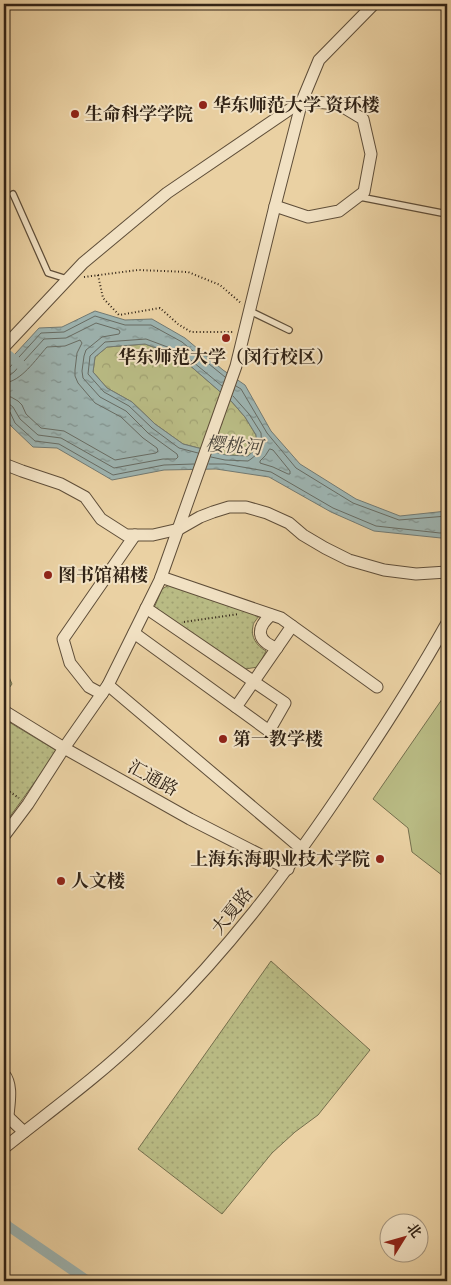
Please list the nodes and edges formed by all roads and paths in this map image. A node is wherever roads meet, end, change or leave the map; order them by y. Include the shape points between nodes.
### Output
1 (374, 4) edge
2 (302, 100) junction
3 (14, 194) dead end
4 (358, 196) junction
5 (275, 206) junction
6 (447, 214) edge
7 (98, 275) junction
8 (67, 279) junction
9 (250, 311) junction
10 (289, 330) dead end
11 (245, 332) junction
12 (4, 347) edge
13 (4, 464) edge
14 (179, 529) junction
15 (135, 535) junction
16 (447, 572) edge
17 (161, 577) junction
18 (146, 608) junction
19 (243, 614) dead end
20 (271, 615) junction
21 (447, 623) edge
22 (169, 624) junction
23 (292, 626) junction
24 (134, 633) junction
25 (277, 648) junction
26 (253, 682) junction
27 (376, 687) dead end
28 (105, 689) junction
29 (236, 707) junction
30 (4, 711) edge
31 (64, 748) junction
32 (4, 788) edge
33 (28, 804) junction
34 (4, 836) edge
35 (302, 849) junction
36 (288, 869) junction
37 (4, 1074) edge
38 (6, 1115) edge
39 (24, 1132) junction
40 (4, 1148) edge

1 - 2 street via 319,60
2 - 4 street via 338,104 363,119 371,154 364,192
2 - 5 street
2 - 8 street via 166,193
3 - 8 lane via 48,273
4 - 5 street via 339,210 308,217
4 - 6 lane
5 - 9 street
7 - 8 path
7 - 9 path via 138,270 188,272 220,285
7 - 11 path via 104,298 119,315 160,308 191,332
8 - 12 street
9 - 10 lane
9 - 11 street
11 - 14 street via 225,400
13 - 15 street via 61,484 85,498 101,519 126,534
14 - 15 street
14 - 16 street via 213,512 229,507 246,507 289,523 303,535 348,560 384,570 416,574
14 - 17 street
15 - 28 street via 63,639 70,663 89,687
17 - 18 street
17 - 20 street
18 - 22 street
18 - 24 street
19 - 22 path
20 - 23 street
20 - 25 street via 260,629 262,638
21 - 35 street, 大夏路 via 382,732
22 - 26 street
23 - 25 street
23 - 27 street
24 - 28 street
24 - 29 street
25 - 26 street
26 - 29 street
26 - 29 street via 285,703 269,731
28 - 31 street
28 - 35 street
30 - 31 street, 汇通路
31 - 33 street
31 - 36 street, 汇通路 via 190,819
32 - 33 path
33 - 34 street
35 - 36 street, 大夏路
36 - 39 street, 大夏路 via 247,922 183,994 126,1049
37 - 38 street via 10,1092
38 - 39 street
39 - 40 street, 大夏路

